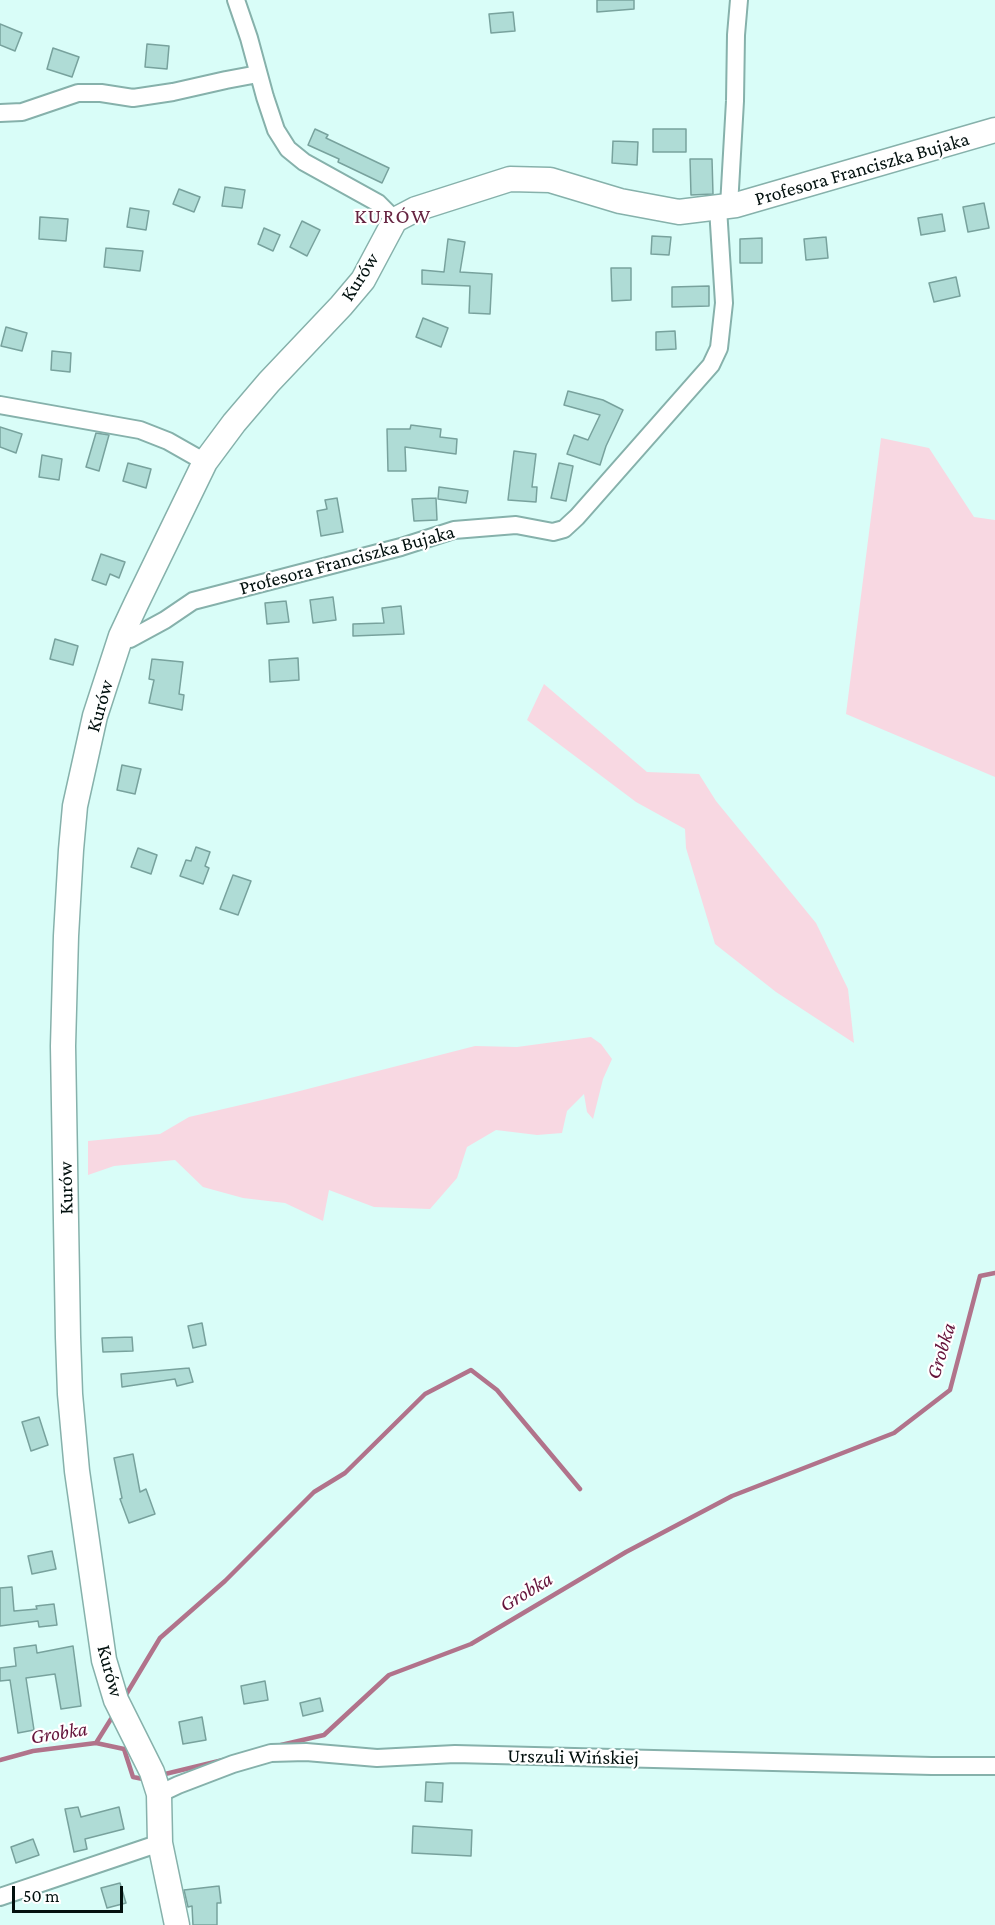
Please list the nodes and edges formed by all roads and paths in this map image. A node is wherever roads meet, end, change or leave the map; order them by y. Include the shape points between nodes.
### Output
1 (237, 0) edge
2 (739, 0) edge
3 (258, 74) junction
4 (0, 113) edge
5 (995, 130) edge
6 (724, 207) junction
7 (395, 220) junction
8 (0, 405) edge
9 (206, 462) junction
10 (121, 636) junction
11 (995, 1766) edge
12 (156, 1784) junction
13 (160, 1843) junction
14 (0, 1897) edge
15 (177, 1925) edge

1 - 3 street
2 - 6 street, Profesora Franciszka Bujaka via 729,184
3 - 4 street via 133,98 78,93 22,112
3 - 7 street via 276,130 288,149 378,203
5 - 6 street, Profesora Franciszka Bujaka
6 - 7 street, Profesora Franciszka Bujaka via 679,212 620,201 550,180 510,179 416,209
6 - 10 street, Profesora Franciszka Bujaka via 724,303 719,348 711,365 564,529 553,532 516,525 454,530 193,601 130,639
7 - 9 street, Kurów via 363,280 241,414
8 - 9 street via 140,430
9 - 10 street, Kurów
10 - 12 street, Kurów via 87,749 71,849 63,1046 68,1349 77,1471 104,1660 116,1700
11 - 12 street, Urszuli Wińskiej via 455,1754 377,1758 294,1752 271,1753 177,1785
12 - 13 street, Kurów
13 - 14 street
13 - 15 street, Kurów

